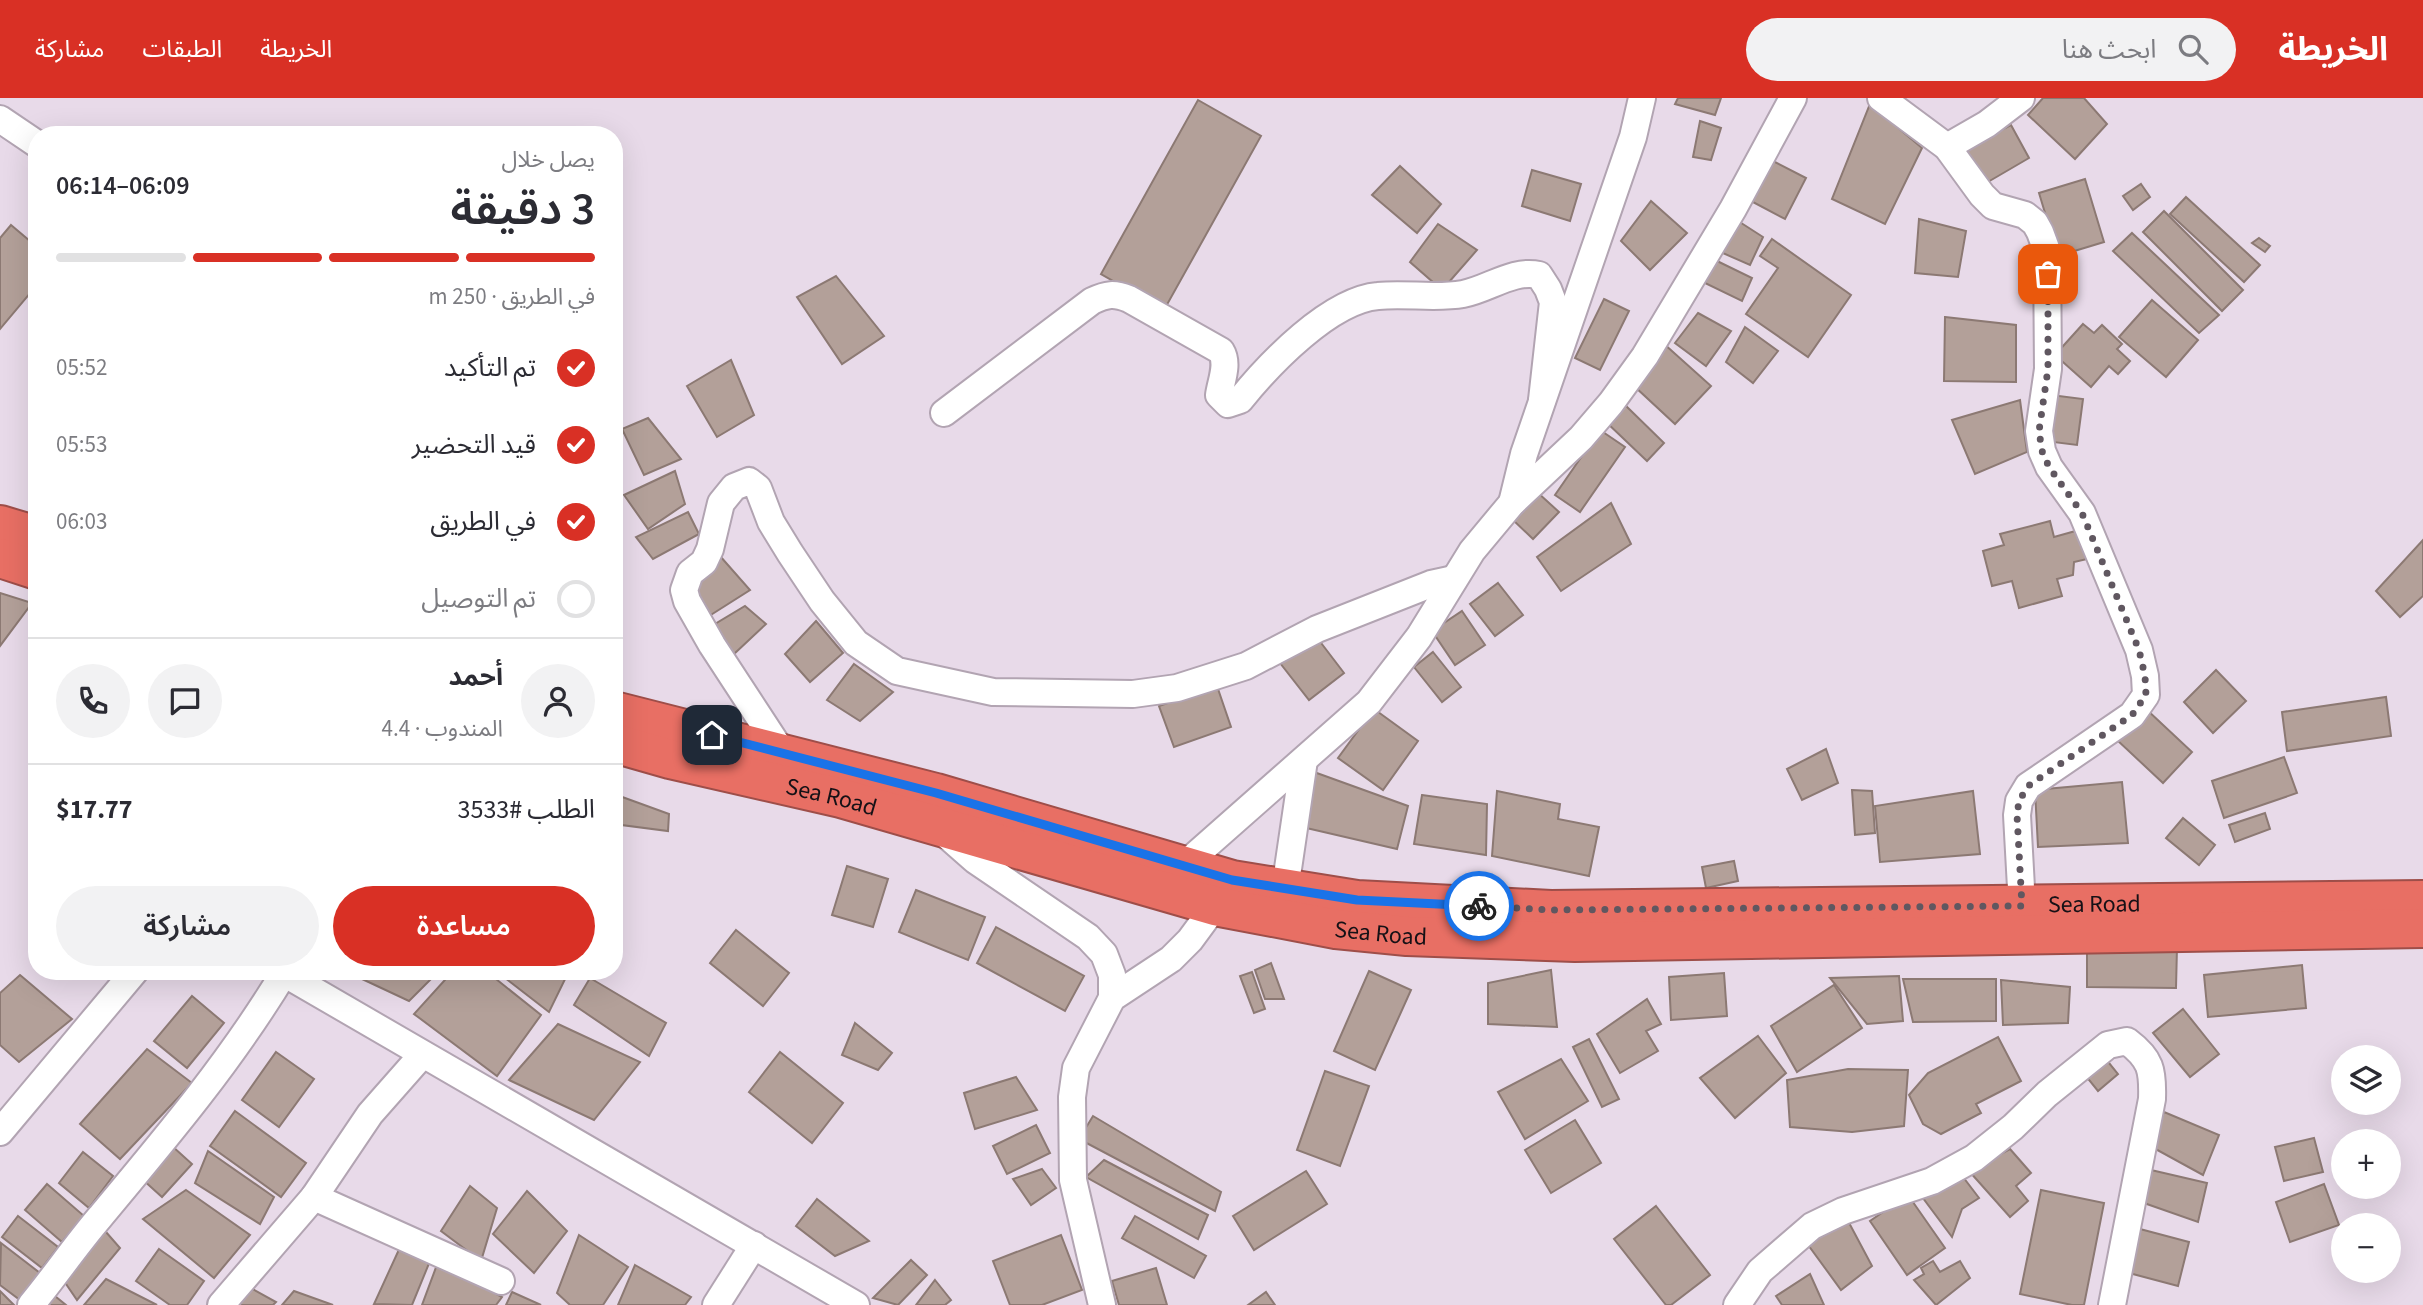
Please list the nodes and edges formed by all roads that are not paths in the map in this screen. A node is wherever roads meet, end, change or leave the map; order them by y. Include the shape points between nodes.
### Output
1 (1642, 98) edge
2 (1793, 98) edge
3 (1881, 98) edge
4 (2021, 98) edge
5 (0, 119) edge
6 (28, 138) edge
7 (1947, 147) junction
8 (1542, 400) junction
9 (944, 413) dead end
10 (1512, 503) junction
11 (0, 525) edge
12 (28, 533) edge
13 (0, 558) edge
14 (28, 567) edge
15 (1454, 579) junction
16 (623, 713) edge
17 (623, 746) edge
18 (782, 752) junction
19 (1304, 760) junction
20 (937, 826) junction
21 (1182, 867) junction
22 (1285, 889) junction
23 (2423, 900) edge
24 (1215, 906) junction
25 (2022, 906) junction
26 (2423, 928) edge
27 (127, 980) edge
28 (277, 980) edge
29 (295, 980) edge
30 (1112, 998) junction
31 (422, 1055) junction
32 (0, 1132) edge
33 (314, 1197) junction
34 (754, 1245) junction
35 (501, 1281) dead end
36 (31, 1305) edge
37 (221, 1305) edge
38 (716, 1305) edge
39 (856, 1305) edge
40 (1102, 1305) edge
41 (1738, 1305) edge
42 (2112, 1305) edge

1 - 8 street via 1633,137
2 - 10 street via 1645,356 1581,438
3 - 7 street
4 - 7 street
5 - 6 street
7 - 25 street via 1993,206 2025,215 2035,223 2048,251 2048,369 2039,431 2042,451 2082,513 2139,650 2145,676 2146,695 2132,715 2028,786 2019,801
8 - 9 street via 1553,302 1539,275 1531,273 1452,296 1375,296 1351,302 1298,337 1240,400 1228,404 1219,395 1225,365 1221,351 1129,299 1106,294
8 - 10 street
10 - 15 street
11 - 12 highway
13 - 14 highway
15 - 18 street via 1317,629 1246,666 1177,688 1133,694 993,692 897,671 856,643 796,563 771,522 758,488 749,481 734,486 721,503 710,549 704,562 690,573 684,590 712,645
15 - 19 street via 1419,637 1369,702
16 - 18 highway, Sea Road
17 - 20 highway, Sea Road
18 - 21 highway, Sea Road
19 - 21 street
19 - 22 street
20 - 24 highway, Sea Road
20 - 30 street via 959,849 1088,936 1104,954 1112,975
21 - 22 highway, Sea Road
22 - 25 highway, Sea Road via 1357,900 1551,910
23 - 25 highway, Sea Road
24 - 26 highway, Sea Road via 1336,929 1550,942
24 - 30 street via 1171,959
27 - 32 street
28 - 36 street via 250,1028 167,1139
29 - 31 street
30 - 40 street via 1076,1068 1072,1097 1073,1180
31 - 33 street via 370,1114
31 - 34 street
33 - 35 street
33 - 37 street
34 - 38 street
34 - 39 street
41 - 42 street via 1760,1272 1812,1226 1932,1181 1974,1158 2108,1045 2127,1041 2139,1050 2153,1073 2152,1099

